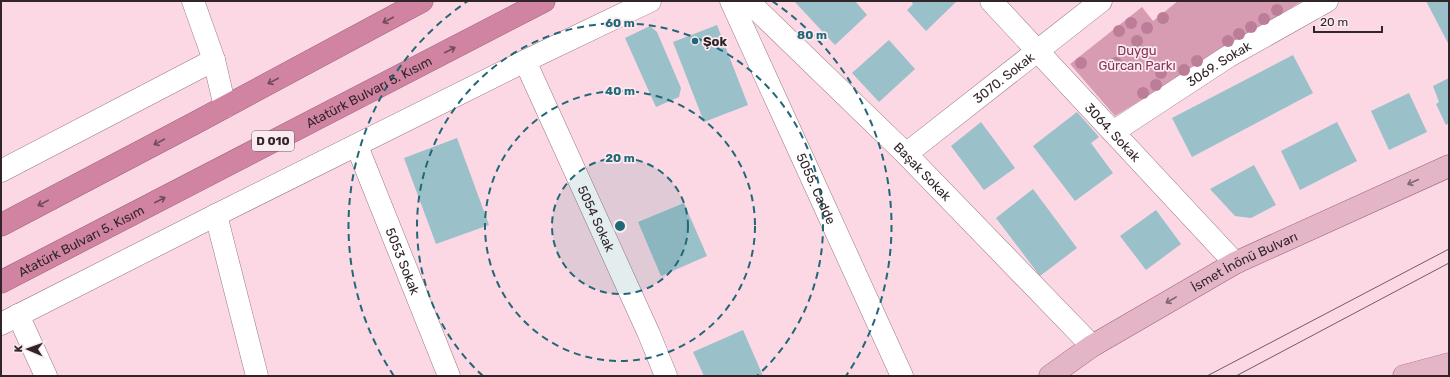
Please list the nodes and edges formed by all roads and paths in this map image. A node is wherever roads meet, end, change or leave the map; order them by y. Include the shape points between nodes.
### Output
1 (193, 1) edge
2 (422, 1) edge
3 (544, 1) edge
4 (650, 1) edge
5 (731, 1) edge
6 (748, 1) edge
7 (992, 1) edge
8 (1101, 1) edge
9 (1327, 1) edge
10 (1037, 50) junction
11 (214, 60) junction
12 (525, 61) junction
13 (225, 107) junction
14 (1114, 132) junction
15 (357, 146) junction
16 (906, 154) junction
17 (1449, 166) edge
18 (1, 171) edge
19 (216, 215) junction
20 (1, 225) edge
21 (1235, 263) junction
22 (1, 282) edge
23 (10, 319) edge
24 (1092, 346) junction
25 (1449, 364) edge
26 (46, 376) edge
27 (257, 376) edge
28 (449, 376) edge
29 (666, 376) edge
30 (902, 376) edge
31 (1050, 376) edge
32 (1404, 376) edge

1 - 11 street
2 -> 13 highway
22 -> 3 highway, Atatürk Bulvarı 5. Kısım / D 010
4 - 12 street
5 - 30 street, 5055. Cadde
6 - 16 street, Başak Sokak
7 - 10 street, 3064. Sokak
8 - 10 street, 3070. Sokak
9 - 14 street, 3069. Sokak via 1229,56
10 - 14 street, 3064. Sokak
10 - 16 street, 3070. Sokak
11 - 13 street
11 - 18 street
12 - 15 street
12 - 29 street, 5054 Sokak via 646,326
13 -> 20 highway
14 - 21 street, 3064. Sokak
15 - 19 street
15 - 28 street, 5053 Sokak
16 - 24 street, Başak Sokak
17 -> 21 main road, İsmet İnönü Bulvarı
19 - 23 street
19 - 27 street
21 -> 24 main road, İsmet İnönü Bulvarı
23 - 26 street
24 - 31 main road, İsmet İnönü Bulvarı
25 - 32 main road

